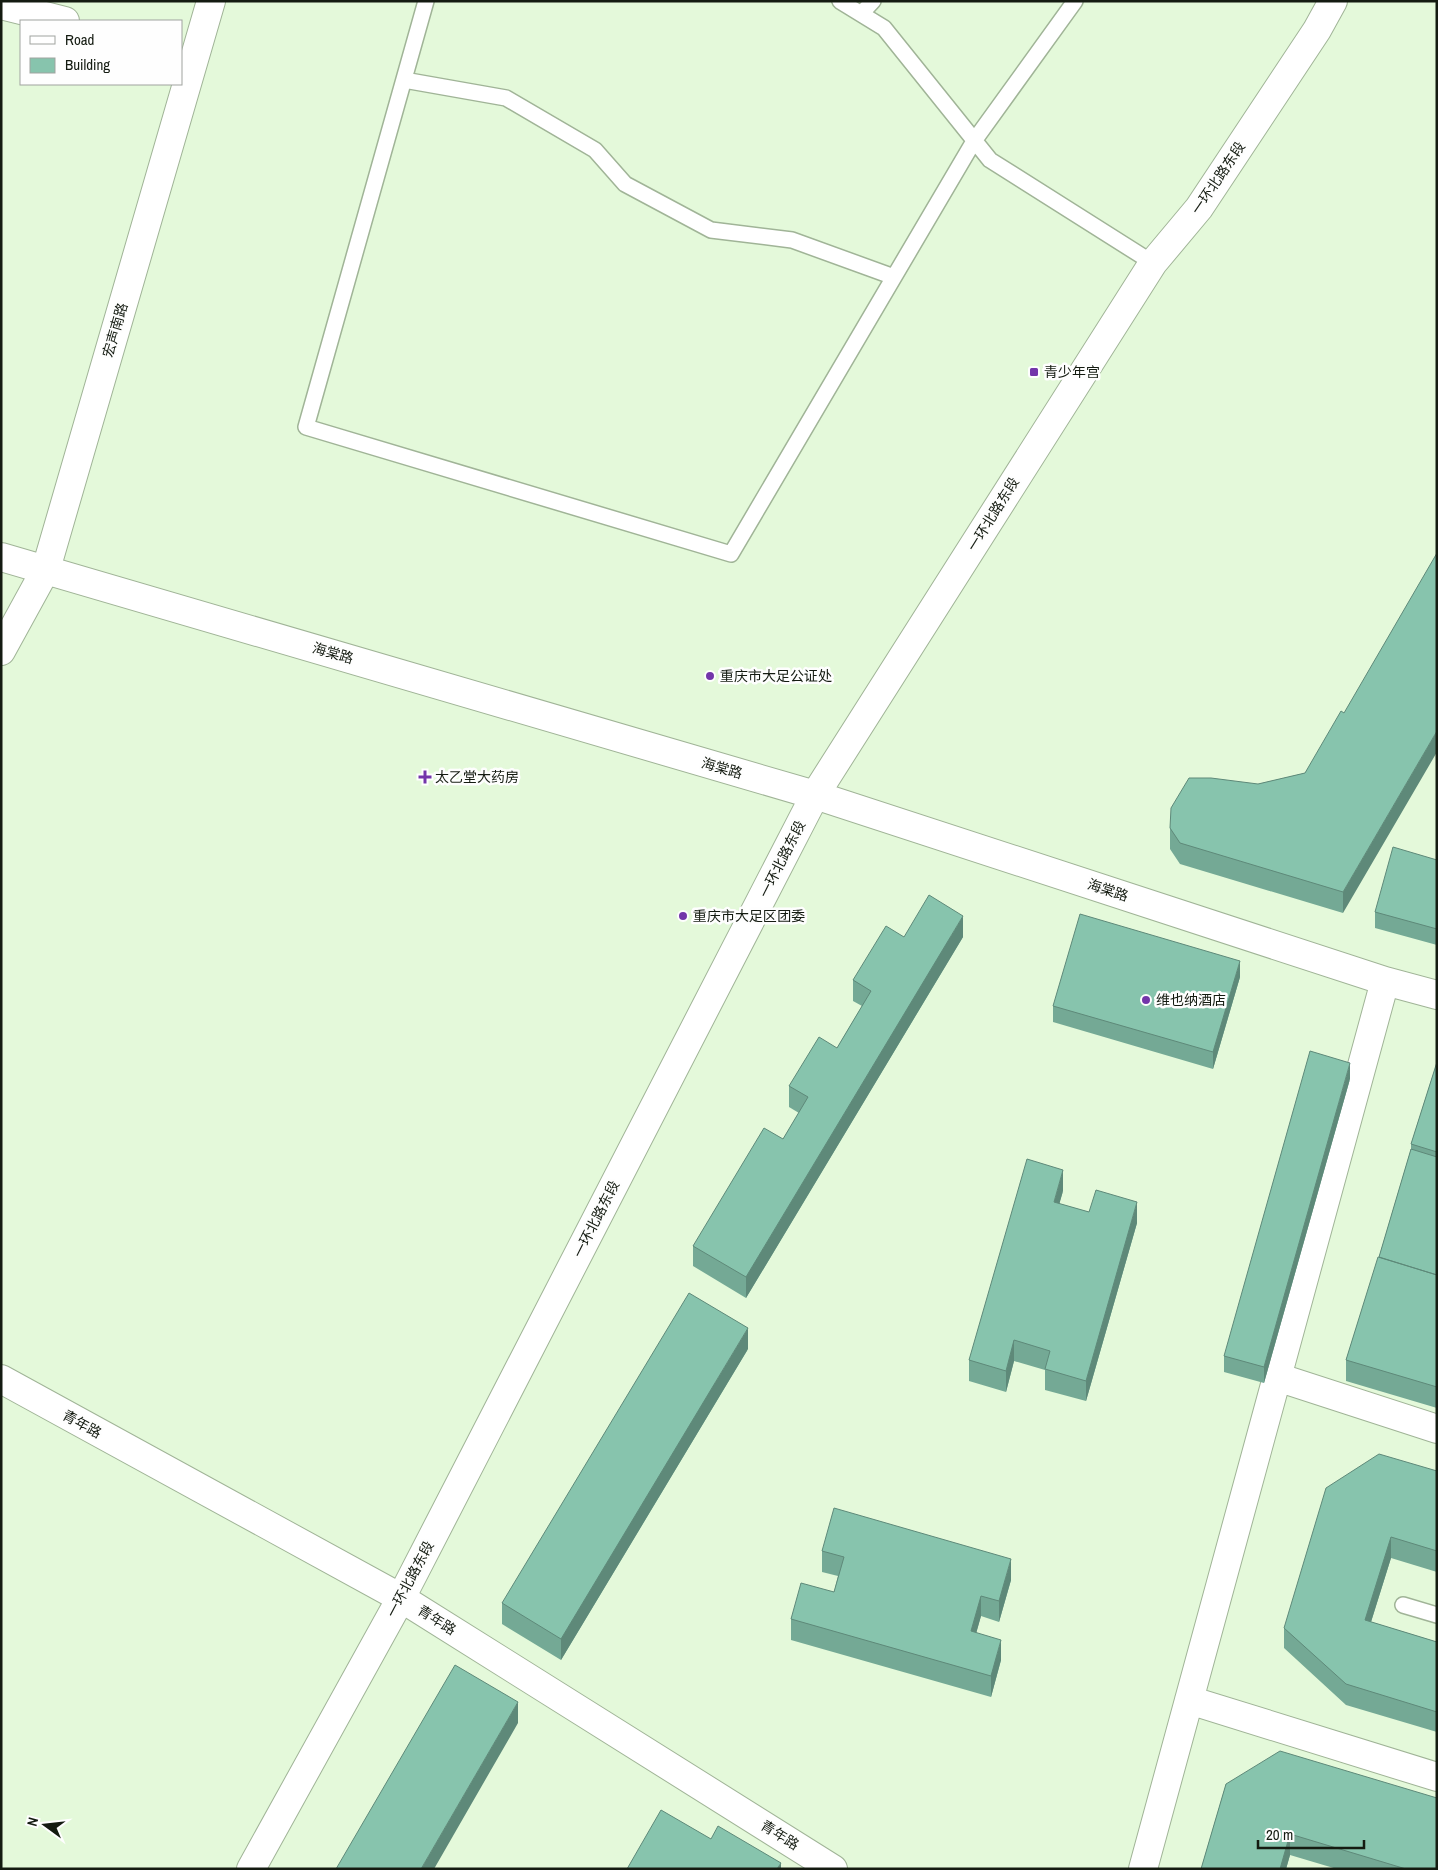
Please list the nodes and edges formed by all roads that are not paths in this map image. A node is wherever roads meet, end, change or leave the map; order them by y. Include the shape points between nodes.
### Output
1 (211, 1) edge
2 (426, 1) edge
3 (840, 1) edge
4 (872, 1) edge
5 (1075, 1) edge
6 (1333, 1) edge
7 (1, 5) edge
8 (861, 14) junction
9 (61, 20) edge
10 (188, 53) edge
11 (182, 75) edge
12 (404, 80) junction
13 (179, 85) edge
14 (974, 141) junction
15 (1153, 263) junction
16 (894, 277) junction
17 (1, 557) edge
18 (46, 569) junction
19 (1, 651) edge
20 (815, 795) junction
21 (1385, 981) junction
22 (1437, 995) edge
23 (1277, 1377) junction
24 (1, 1379) edge
25 (1437, 1429) edge
26 (401, 1598) junction
27 (1403, 1605) dead end
28 (1437, 1615) edge
29 (1189, 1700) junction
30 (1437, 1777) edge
31 (251, 1869) edge
32 (832, 1869) edge
33 (1143, 1869) edge

1 - 10 street, 宏声南路
2 - 12 lane
3 - 8 lane
4 - 8 lane
5 - 14 lane
6 - 15 street, 一环北路东段 via 1318,30 1199,208
7 - 9 street
8 - 14 lane via 884,28
10 - 11 street, 宏声南路
12 - 16 lane via 506,98 595,150 625,184 711,230 792,240
12 - 16 lane via 306,426 731,554
13 - 18 street, 宏声南路
14 - 15 lane via 990,160
14 - 16 lane
15 - 20 street, 一环北路东段
17 - 18 street, 海棠路
18 - 19 street, 宏声南路
18 - 20 street, 海棠路
20 - 21 street, 海棠路
20 - 26 street, 一环北路东段
21 - 22 street, 海棠路
21 - 23 street
23 - 25 street
23 - 29 street
24 - 26 street, 青年路
26 - 31 street, 一环北路东段
26 - 32 street, 青年路
27 - 28 lane
29 - 30 street
29 - 33 street

